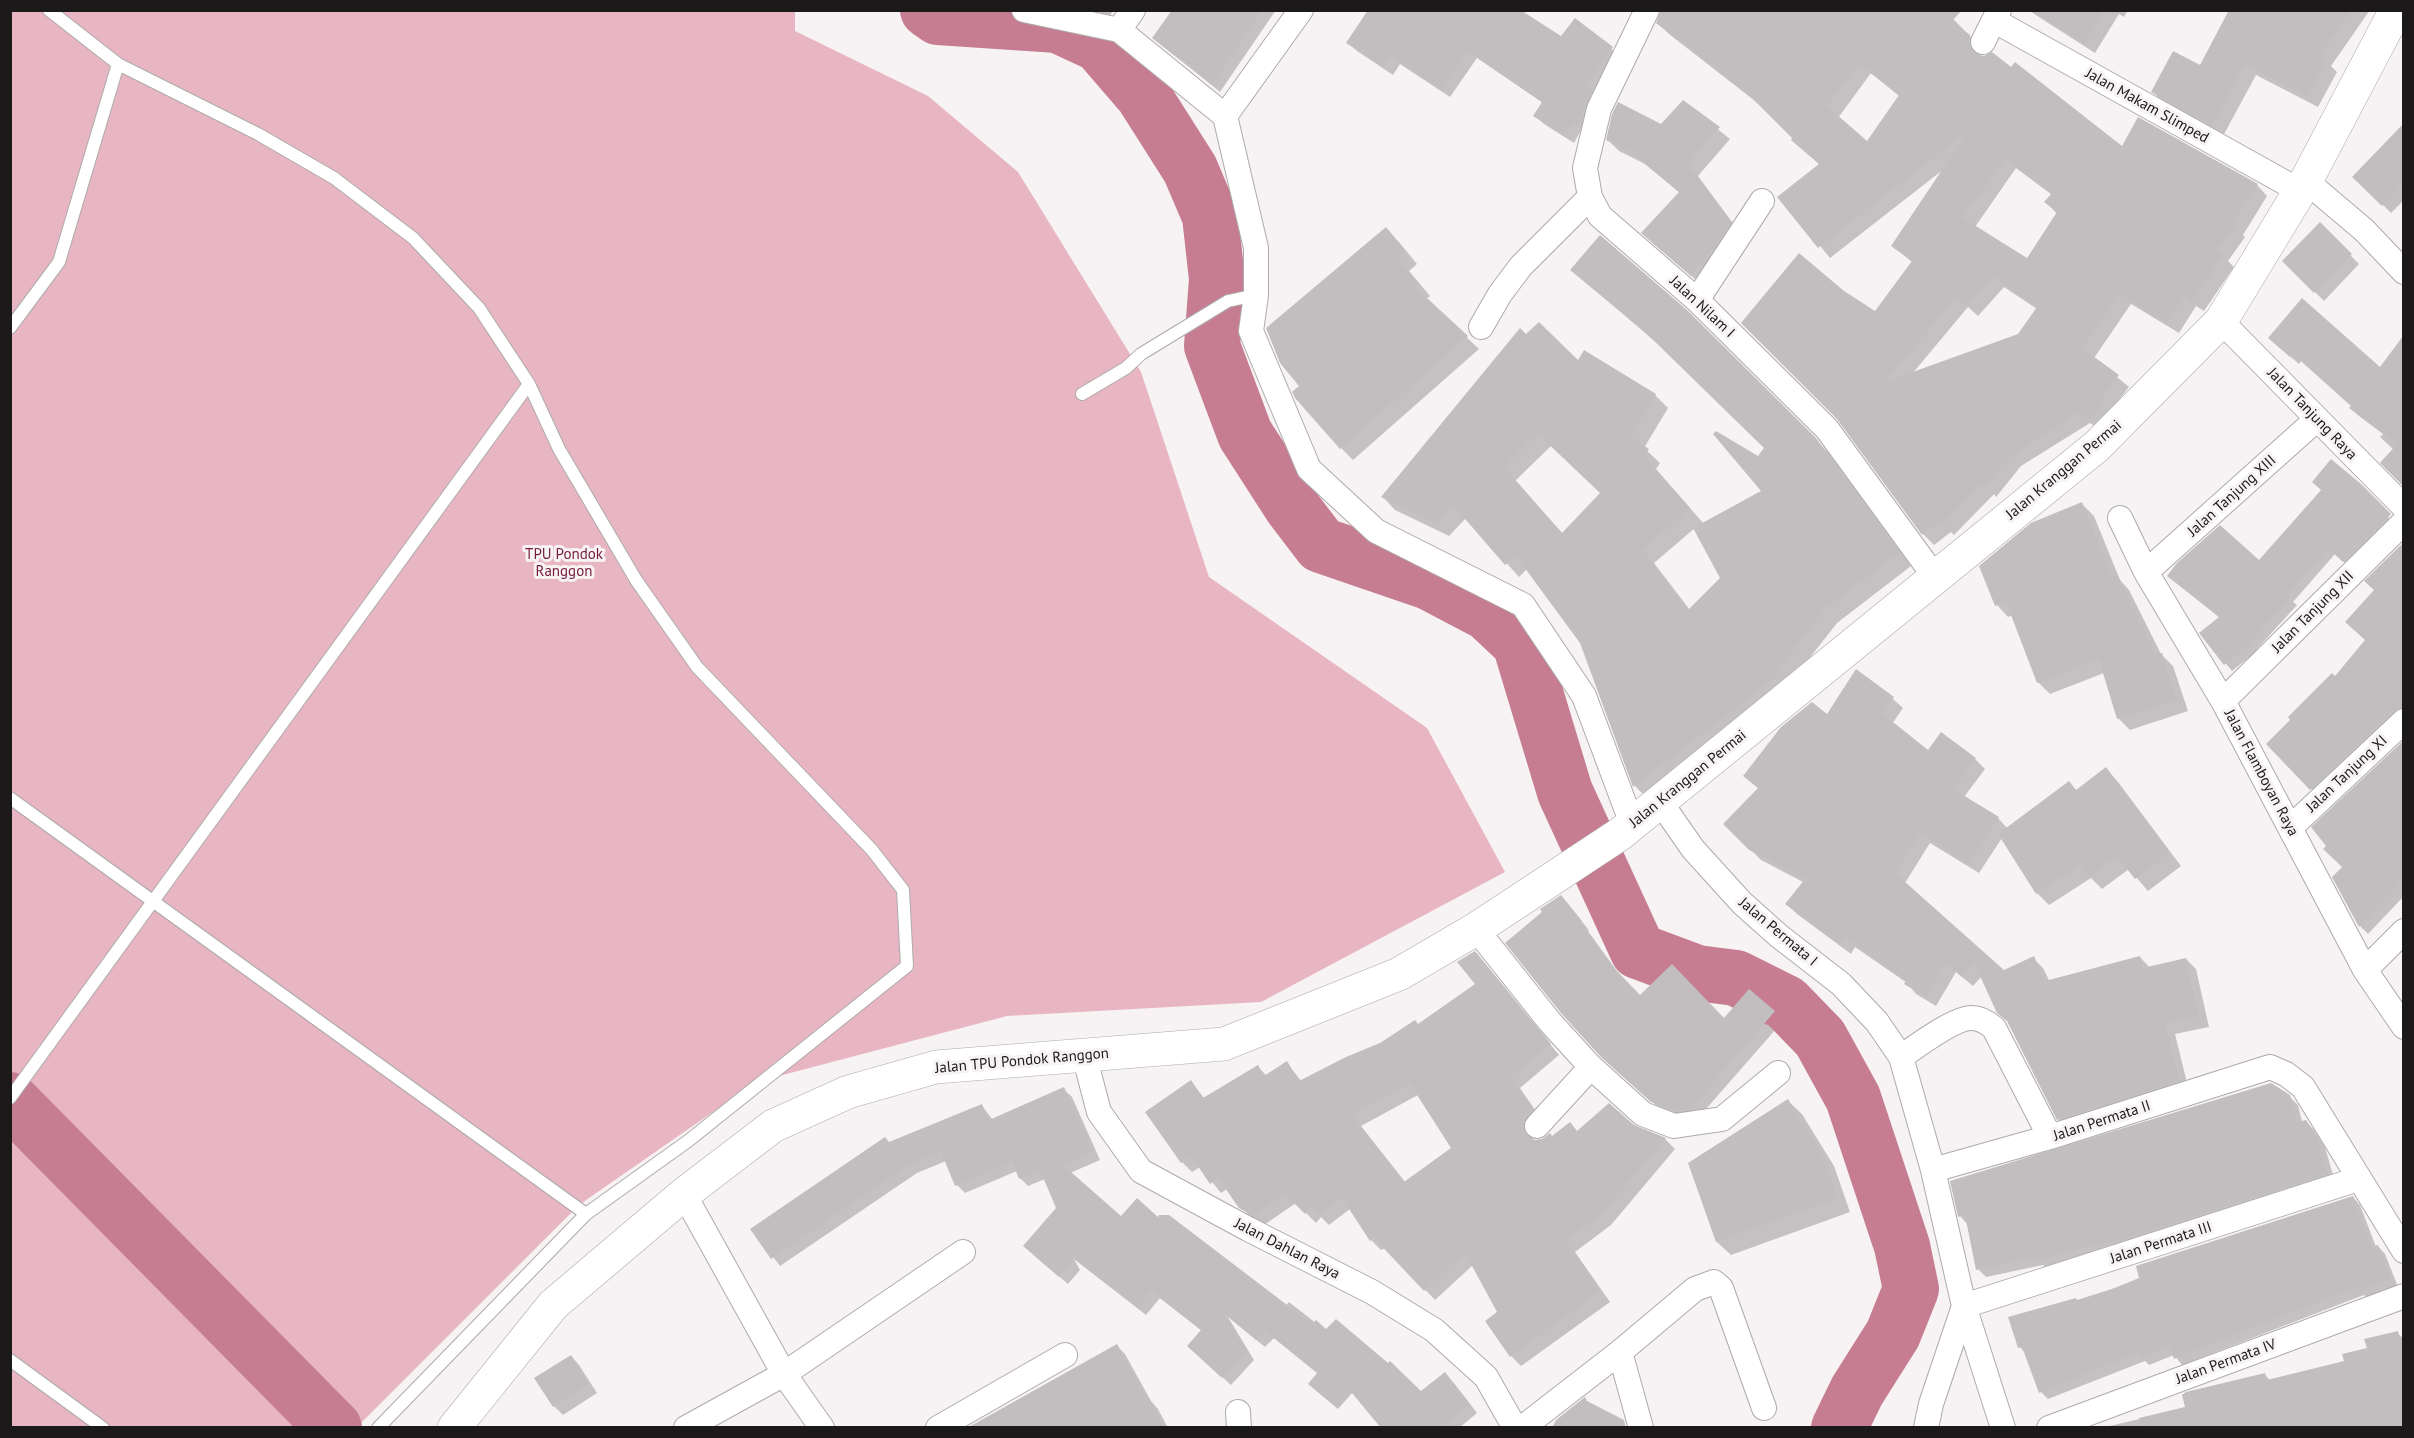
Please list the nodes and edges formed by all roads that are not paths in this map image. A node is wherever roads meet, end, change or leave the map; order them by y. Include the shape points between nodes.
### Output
1 (49, 10) edge
2 (1024, 10) edge
3 (1301, 10) edge
4 (1647, 10) edge
5 (2396, 10) edge
6 (1997, 16) edge
7 (1126, 20) edge
8 (1983, 42) dead end
9 (118, 64) junction
10 (1225, 116) junction
11 (2303, 186) junction
12 (1590, 197) junction
13 (1762, 201) dead end
14 (2403, 272) edge
15 (1256, 295) junction
16 (1697, 300) junction
17 (2221, 321) junction
18 (1481, 327) dead end
19 (10, 328) edge
20 (529, 384) junction
21 (1082, 394) dead end
22 (2317, 419) junction
23 (2403, 507) edge
24 (2120, 518) dead end
25 (2403, 522) edge
26 (2146, 572) junction
27 (1935, 578) junction
28 (2223, 701) junction
29 (2403, 721) edge
30 (10, 798) edge
31 (1661, 803) junction
32 (2290, 828) junction
33 (1626, 829) junction
34 (1540, 887) joint
35 (152, 901) junction
36 (1476, 929) junction
37 (2403, 931) edge
38 (2365, 970) junction
39 (2403, 1026) edge
40 (1084, 1055) junction
41 (1901, 1057) junction
42 (1591, 1066) junction
43 (1778, 1073) dead end
44 (10, 1098) edge
45 (1538, 1126) dead end
46 (2050, 1137) junction
47 (1933, 1170) junction
48 (2358, 1179) junction
49 (684, 1194) junction
50 (586, 1215) junction
51 (2403, 1251) edge
52 (963, 1252) dead end
53 (2403, 1296) edge
54 (1964, 1306) junction
55 (1620, 1352) junction
56 (1065, 1354) dead end
57 (10, 1360) edge
58 (784, 1374) junction
59 (1764, 1408) dead end
60 (103, 1428) edge
61 (378, 1428) edge
62 (454, 1428) edge
63 (686, 1428) edge
64 (822, 1428) edge
65 (938, 1428) edge
66 (1515, 1428) edge
67 (1522, 1428) edge
68 (1641, 1428) edge
69 (1926, 1428) edge
70 (2002, 1428) edge
71 (2049, 1428) edge

1 - 9 lane
2 - 7 street
3 - 10 street
4 - 12 street, Jalan Nilam I via 1599,110 1585,168
5 - 11 street, Jalan Kranggan Permai
6 - 8 street
6 - 11 street, Jalan Makam Slimped
7 - 10 street
9 - 19 lane via 59,262
9 - 20 lane via 258,134 334,178 413,238 479,308
10 - 15 street via 1256,248
11 - 14 street, Jalan Makam Slimped via 2364,230
11 - 17 street, Jalan Kranggan Permai
12 - 16 street, Jalan Nilam I via 1600,216
12 - 18 street via 1521,266
13 - 16 street
15 - 21 lane via 1228,301
15 - 33 street via 1251,331 1309,469 1376,531 1524,605 1584,696
16 - 27 street, Jalan Nilam I via 1827,429
17 - 22 street, Jalan Tanjung Raya
17 - 27 street, Jalan Kranggan Permai via 2097,446
20 - 35 lane
20 - 50 lane via 559,448 636,580 697,667 872,850 903,890 904,901 907,966 688,1141
22 - 23 street, Jalan Tanjung Raya
22 - 26 street, Jalan Tanjung XIII
24 - 26 street, Jalan Flamboyan Raya
25 - 28 street, Jalan Tanjung XII
26 - 28 street, Jalan Flamboyan Raya
27 - 31 street, Jalan Kranggan Permai
28 - 32 street, Jalan Flamboyan Raya
29 - 32 street, Jalan Tanjung XI
30 - 35 lane
31 - 33 street, Jalan Kranggan Permai
31 - 41 street, Jalan Permata I via 1693,849 1742,903 1841,984 1877,1022
32 - 38 street, Jalan Flamboyan Raya
33 - 34 street, Jalan Kranggan Permai
34 - 36 street, Jalan TPU Pondok Ranggon
35 - 44 lane
35 - 50 lane
36 - 40 street, Jalan TPU Pondok Ranggon via 1399,974 1224,1044
36 - 42 street via 1550,1023
37 - 38 street
38 - 39 street, Jalan Flamboyan Raya
40 - 49 street, Jalan TPU Pondok Ranggon via 936,1067 848,1092 773,1126
40 - 66 street, Jalan Dahlan Raya via 1099,1112 1141,1171 1372,1292 1434,1330 1486,1377
41 - 46 street via 1963,1019 1988,1023
41 - 47 street, Jalan Permata I
42 - 43 street via 1643,1114 1674,1126 1722,1119
42 - 45 street
46 - 47 street, Jalan Permata II
46 - 48 street, Jalan Permata II via 2270,1067 2303,1087
47 - 54 street, Jalan Permata I
48 - 51 street
48 - 54 street, Jalan Permata III
49 - 58 street
49 - 62 street, Jalan TPU Pondok Ranggon via 553,1305
50 - 61 lane
52 - 58 street
53 - 71 street, Jalan Permata IV
54 - 69 street
54 - 70 street, Jalan Permata I
55 - 59 street via 1695,1289 1713,1282 1721,1288
55 - 67 street
55 - 68 street
56 - 65 street
57 - 60 lane
58 - 63 street
58 - 64 street

